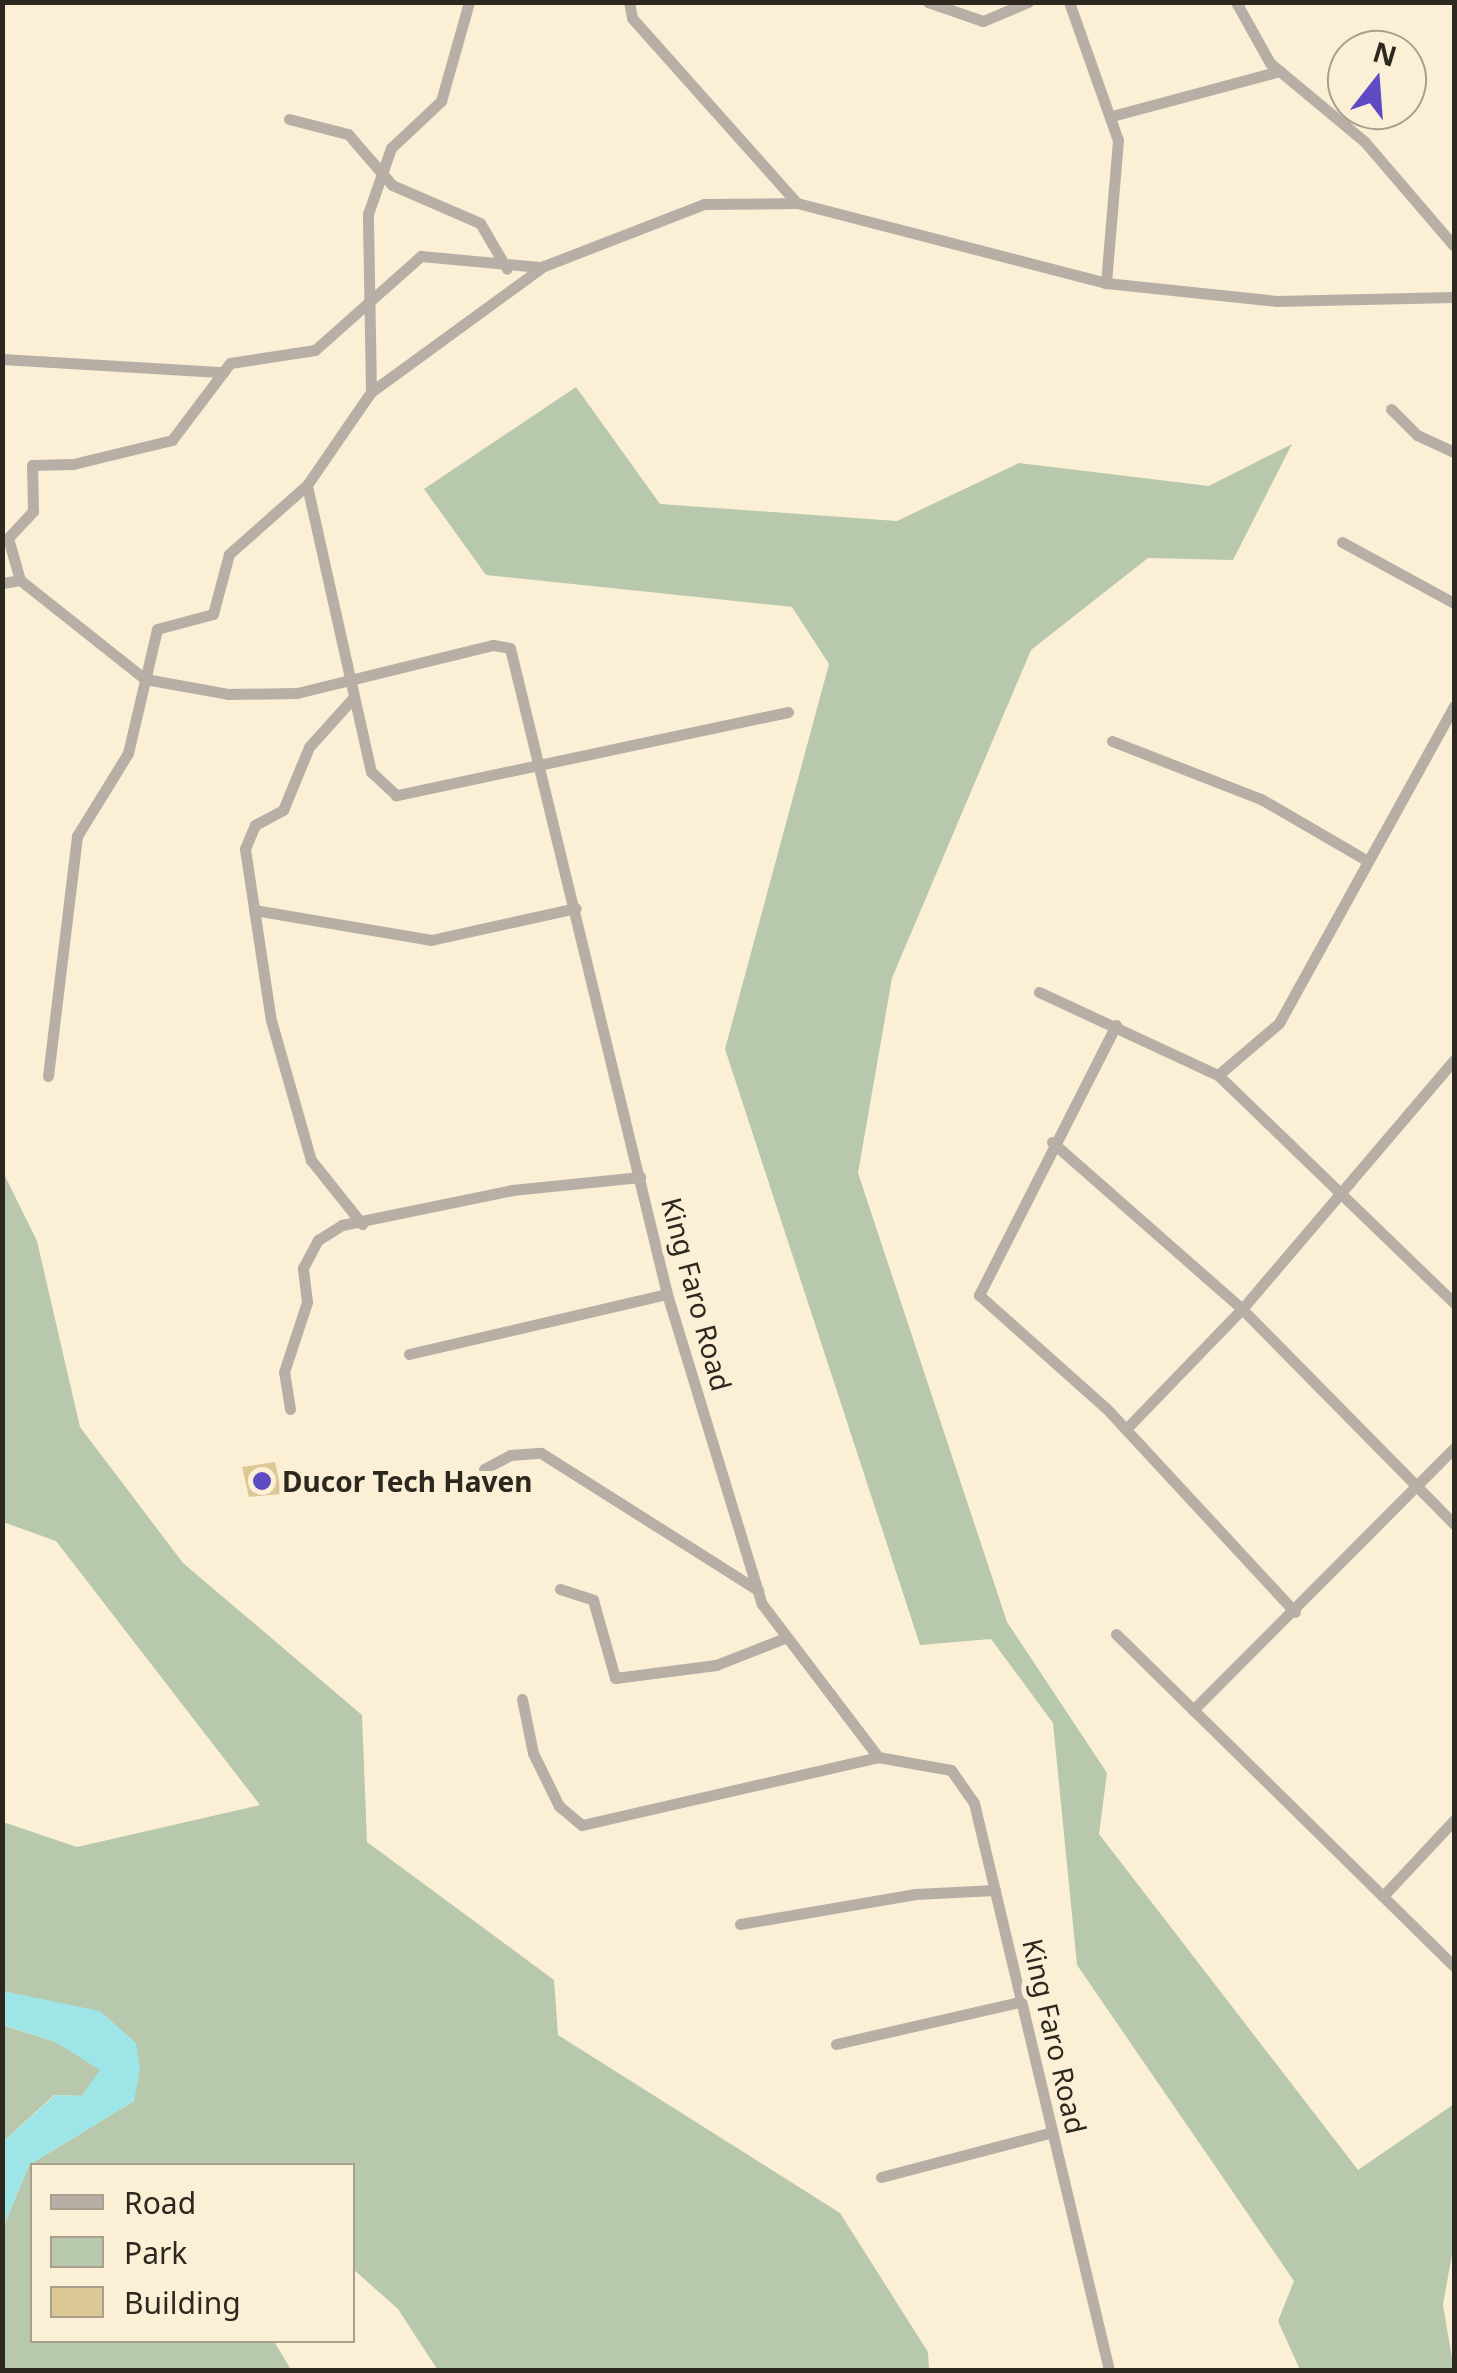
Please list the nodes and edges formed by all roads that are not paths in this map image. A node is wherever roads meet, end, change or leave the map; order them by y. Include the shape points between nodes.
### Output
1 (469, 2) edge
2 (630, 2) edge
3 (928, 2) edge
4 (1028, 2) edge
5 (1069, 2) edge
6 (1236, 2) edge
7 (1280, 71) junction
8 (1112, 116) junction
9 (289, 119) dead end
10 (379, 176) junction
11 (797, 202) junction
12 (1454, 246) edge
13 (544, 266) junction
14 (506, 269) junction
15 (1106, 282) junction
16 (1454, 298) edge
17 (366, 313) junction
18 (2, 359) edge
19 (224, 372) junction
20 (371, 392) junction
21 (1390, 409) dead end
22 (1454, 452) edge
23 (307, 485) junction
24 (1342, 542) dead end
25 (20, 580) junction
26 (2, 584) edge
27 (1454, 603) edge
28 (145, 678) junction
29 (352, 683) junction
30 (354, 697) junction
31 (1454, 706) edge
32 (788, 712) dead end
33 (1112, 740) dead end
34 (544, 768) junction
35 (1366, 860) junction
36 (576, 908) junction
37 (254, 910) junction
38 (1039, 992) dead end
39 (1116, 1025) junction
40 (1454, 1060) edge
41 (1218, 1075) junction
42 (48, 1076) dead end
43 (1052, 1142) junction
44 (640, 1177) junction
45 (1339, 1193) junction
46 (362, 1224) junction
47 (667, 1294) junction
48 (1454, 1303) edge
49 (1242, 1308) junction
50 (409, 1354) dead end
51 (290, 1409) dead end
52 (1126, 1429) junction
53 (1454, 1448) edge
54 (484, 1469) dead end
55 (1417, 1489) junction
56 (1454, 1524) edge
57 (560, 1588) dead end
58 (758, 1590) junction
59 (1295, 1612) junction
60 (1116, 1634) dead end
61 (784, 1638) junction
62 (522, 1699) dead end
63 (1192, 1710) junction
64 (878, 1757) junction
65 (1454, 1820) edge
66 (995, 1890) junction
67 (1383, 1896) junction
68 (740, 1924) dead end
69 (1454, 1966) edge
70 (1020, 2002) junction
71 (836, 2044) dead end
72 (1052, 2132) junction
73 (881, 2177) dead end
74 (1109, 2370) edge

1 - 10 street via 441,102 391,148
2 - 11 street via 632,18
3 - 4 street via 984,21
5 - 8 street
6 - 7 street
7 - 8 street
7 - 12 street via 1364,141
8 - 15 street via 1119,160
9 - 10 street via 348,134
10 - 14 street via 480,223
10 - 17 street via 368,214
11 - 13 street via 704,204
11 - 15 street
13 - 14 street
13 - 20 street
14 - 17 street via 421,256
15 - 16 street via 1276,300
17 - 19 street via 316,350 230,363
17 - 20 street
18 - 19 street
19 - 25 street via 172,440 74,464 32,465 34,510 8,538
20 - 23 street
21 - 22 street via 1417,435
23 - 28 street via 229,554 212,614 157,628
23 - 29 street
24 - 27 street
25 - 26 street
25 - 28 street, King Faro Road
28 - 29 street, King Faro Road via 228,694
28 - 42 street via 128,753 77,836
29 - 30 street
29 - 34 street, King Faro Road via 493,644 510,648
30 - 34 street via 371,772 396,796
30 - 37 street via 309,747 283,810 255,825 244,850
31 - 35 street via 1424,771
32 - 34 street
33 - 35 street via 1261,799
34 - 36 street, King Faro Road
35 - 41 street via 1279,1023
36 - 37 street via 431,940
36 - 44 street, King Faro Road
37 - 46 street via 272,1020 311,1160
38 - 39 street
39 - 41 street
39 - 43 street
40 - 45 street
41 - 45 street
43 - 49 street
43 - 52 street via 979,1295
44 - 46 street via 512,1190
44 - 47 street, King Faro Road
45 - 48 street
45 - 49 street
46 - 51 street via 342,1224 318,1240 303,1268 308,1302 283,1385
47 - 50 street
47 - 58 street, King Faro Road
49 - 52 street
49 - 55 street
52 - 59 street
53 - 55 street
54 - 58 street via 510,1455 540,1452
55 - 56 street
55 - 59 street
57 - 61 street via 593,1600 615,1678 716,1665
58 - 61 street, King Faro Road
59 - 63 street
60 - 63 street
61 - 64 street, King Faro Road
62 - 64 street via 533,1753 559,1806 582,1826
63 - 67 street
64 - 66 street, King Faro Road via 951,1770 974,1803
65 - 67 street
66 - 68 street via 915,1894
66 - 70 street, King Faro Road
67 - 69 street
70 - 71 street
70 - 72 street, King Faro Road
72 - 73 street
72 - 74 street, King Faro Road

